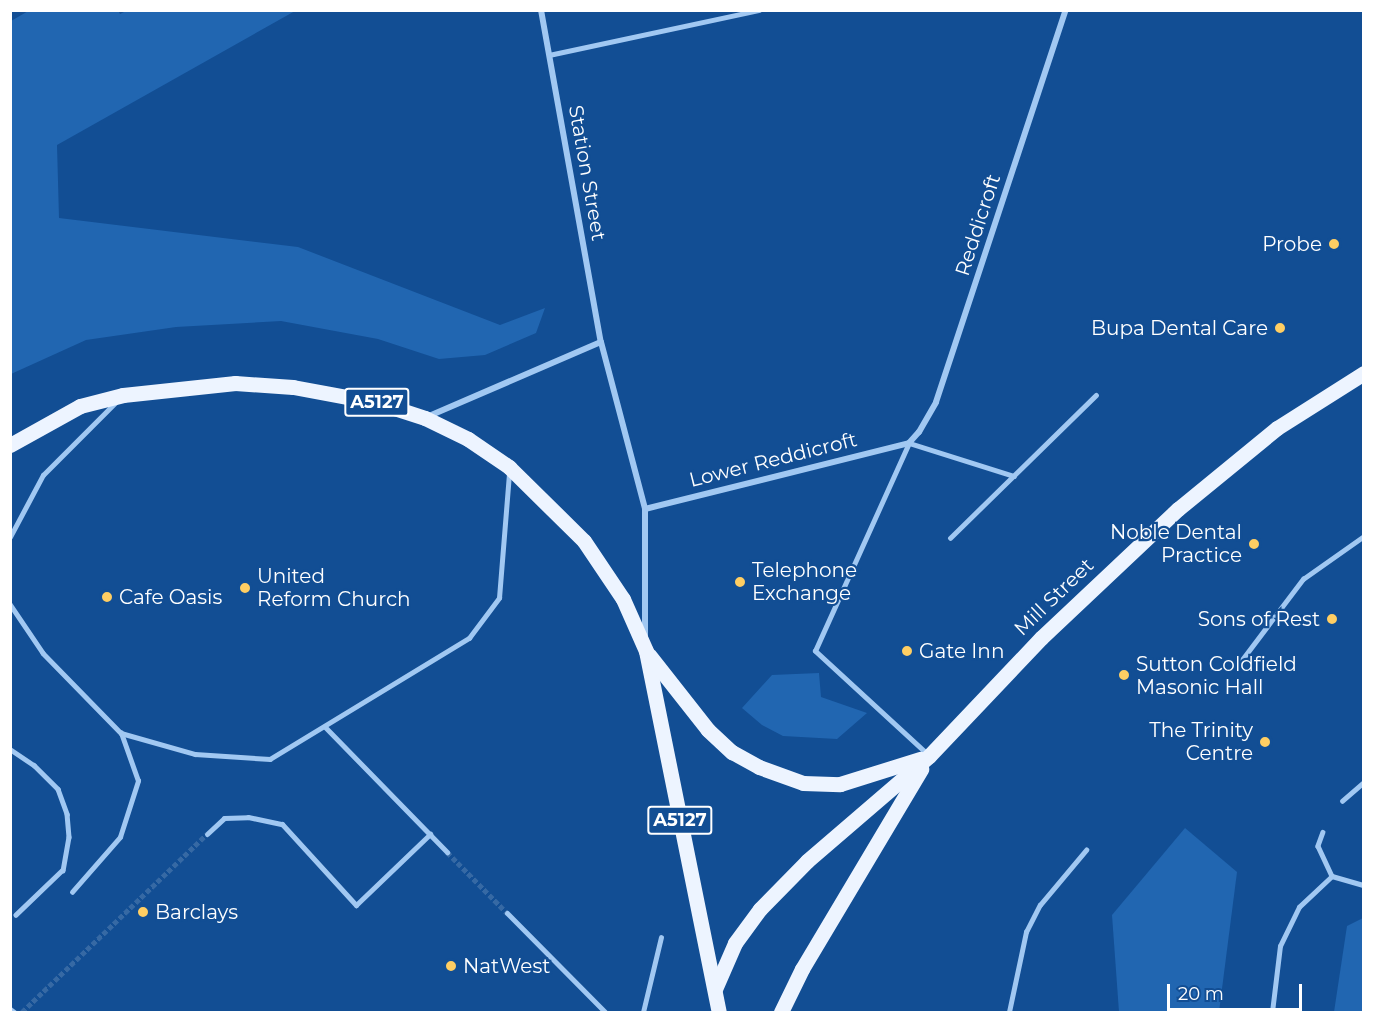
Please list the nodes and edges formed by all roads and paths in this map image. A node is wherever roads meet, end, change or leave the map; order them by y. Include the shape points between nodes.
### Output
1 (541, 10) edge
2 (759, 10) edge
3 (1066, 10) edge
4 (549, 55) junction
5 (601, 342) junction
6 (1364, 373) edge
7 (123, 395) junction
8 (1096, 395) dead end
9 (425, 418) junction
10 (909, 443) junction
11 (10, 444) edge
12 (509, 467) junction
13 (1014, 476) junction
14 (645, 509) junction
15 (1364, 536) edge
16 (10, 537) edge
17 (950, 538) dead end
18 (10, 604) edge
19 (646, 651) junction
20 (1241, 661) dead end
21 (325, 727) junction
22 (121, 733) junction
23 (10, 749) edge
24 (929, 756) junction
25 (1364, 782) edge
26 (1342, 801) dead end
27 (1323, 832) dead end
28 (207, 834) tunnel mouth
29 (430, 834) junction
30 (1086, 850) dead end
31 (447, 852) tunnel mouth
32 (1332, 876) junction
33 (1364, 885) edge
34 (72, 892) dead end
35 (507, 913) tunnel mouth
36 (16, 915) dead end
37 (661, 937) dead end
38 (715, 989) junction
39 (10, 1009) edge
40 (14, 1012) edge
41 (605, 1012) edge
42 (643, 1012) edge
43 (719, 1012) edge
44 (782, 1012) edge
45 (1010, 1012) edge
46 (1272, 1012) edge

1 - 4 street, Station Street
2 - 4 lane
3 - 10 street, Reddicroft via 936,402
4 - 5 street, Station Street
5 - 9 street
5 - 14 street, Station Street
6 - 24 main road, Mill Street / A5127 via 1277,428 1178,509 1041,638
7 - 9 main road, A5127 via 235,383 293,387 343,394
7 - 11 main road, A5127 via 80,406
7 - 16 lane via 43,475
8 - 13 lane
9 - 12 main road, A5127 via 468,439
10 - 13 lane
10 - 14 street, Lower Reddicroft
10 - 24 lane via 815,651
12 - 19 main road, A5127 via 584,541 623,599
12 - 21 lane via 499,598 469,638
13 - 17 lane
14 - 19 street, Station Street
15 - 20 lane via 1304,579
18 - 22 lane via 43,654
19 - 24 main road, Mill Street / A5127 via 708,730 732,752 759,767 803,783 840,784
19 - 38 main road, A5127
21 - 22 lane via 270,759 195,754
21 - 29 street
22 - 34 lane via 138,782 120,837
23 - 36 lane via 34,765 57,789 67,814 69,837 63,870
24 - 38 main road, Mill Street via 807,861 760,909 735,943
24 - 44 main road, Mill Street via 802,969
25 - 26 lane
27 - 32 lane via 1318,846
28 - 29 street via 224,818 282,824 356,905
29 - 31 street
30 - 45 lane via 1040,905 1026,932
32 - 33 lane
32 - 46 lane via 1299,907 1280,946
35 - 41 street
37 - 42 street
38 - 43 main road, A5127
39 - 40 street

